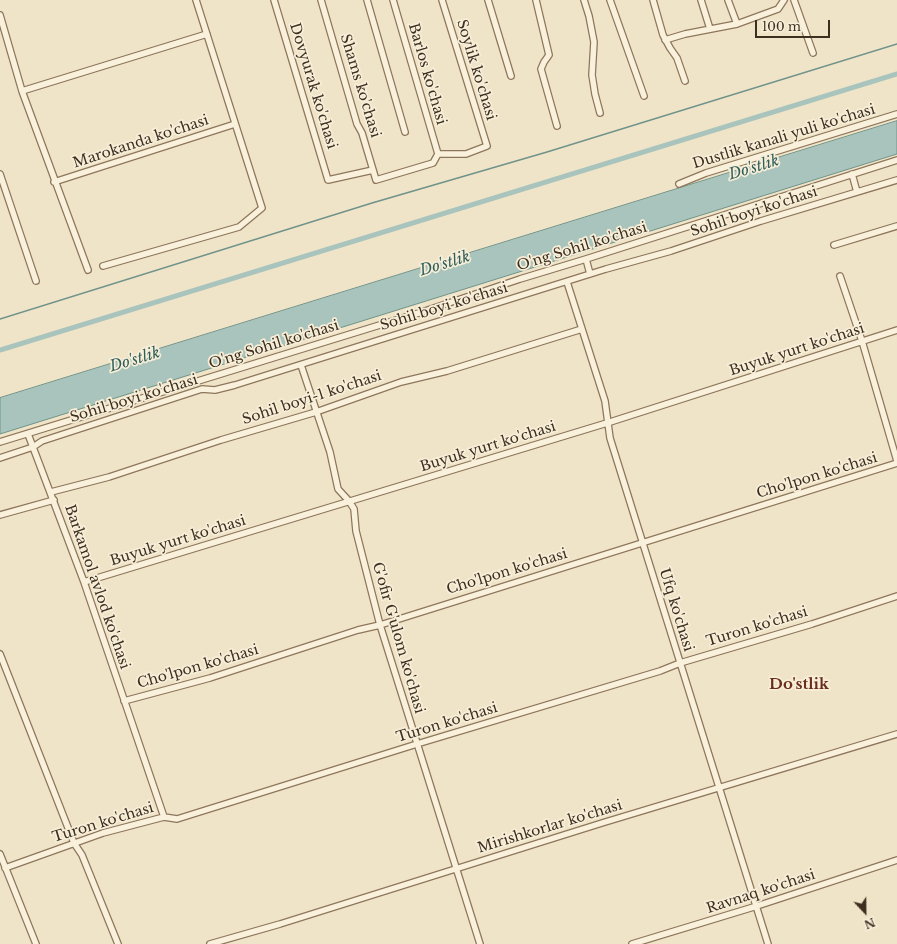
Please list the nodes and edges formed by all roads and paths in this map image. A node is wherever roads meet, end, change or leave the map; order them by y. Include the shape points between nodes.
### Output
1 (196, 0) edge
2 (274, 0) edge
3 (321, 0) edge
4 (367, 0) edge
5 (393, 0) edge
6 (442, 0) edge
7 (488, 0) edge
8 (536, 0) edge
9 (584, 0) edge
10 (610, 0) edge
11 (653, 0) edge
12 (701, 0) edge
13 (728, 0) edge
14 (784, 0) edge
15 (794, 0) edge
16 (0, 15) edge
17 (736, 24) junction
18 (710, 29) junction
19 (207, 34) junction
20 (665, 40) junction
21 (813, 53) dead end
22 (511, 76) dead end
23 (685, 81) dead end
24 (22, 92) junction
25 (644, 96) dead end
26 (600, 113) dead end
27 (897, 114) edge
28 (235, 124) junction
29 (557, 126) dead end
30 (406, 132) dead end
31 (438, 154) junction
32 (897, 160) edge
33 (373, 170) junction
34 (0, 174) edge
35 (852, 174) junction
36 (897, 180) edge
37 (54, 182) junction
38 (679, 184) dead end
39 (857, 192) junction
40 (897, 226) edge
41 (834, 245) dead end
42 (586, 259) junction
43 (103, 266) dead end
44 (88, 270) dead end
45 (590, 274) junction
46 (840, 276) dead end
47 (36, 281) dead end
48 (567, 282) junction
49 (582, 329) junction
50 (897, 330) edge
51 (862, 341) junction
52 (301, 365) junction
53 (316, 412) junction
54 (607, 423) junction
55 (28, 434) junction
56 (0, 442) edge
57 (34, 448) junction
58 (0, 458) edge
59 (897, 462) edge
60 (51, 492) junction
61 (54, 500) junction
62 (349, 501) junction
63 (0, 515) edge
64 (642, 543) junction
65 (84, 582) junction
66 (897, 596) edge
67 (380, 625) junction
68 (0, 654) edge
69 (680, 663) junction
70 (124, 701) junction
71 (897, 734) edge
72 (417, 744) junction
73 (720, 788) junction
74 (164, 817) junction
75 (74, 843) junction
76 (0, 854) edge
77 (897, 860) edge
78 (5, 868) junction
79 (457, 869) junction
80 (757, 906) junction
81 (36, 944) edge
82 (118, 944) edge
83 (210, 944) edge
84 (480, 944) edge
85 (632, 944) edge
86 (768, 944) edge

1 - 19 street
2 - 33 street, Dovyurak ko'chasi via 328,180
3 - 33 street, Shams ko'chasi
4 - 30 street
5 - 31 street, Barlos ko'chasi
6 - 31 street, Soylik ko'chasi via 487,146 466,154
7 - 22 street
8 - 29 street via 549,54 541,69
9 - 26 street via 594,42 592,75
10 - 25 street
11 - 20 street
12 - 18 street
13 - 17 street
14 - 17 street via 778,9
15 - 21 street
16 - 24 street
17 - 18 street
18 - 20 street
19 - 24 street
19 - 28 street
20 - 23 street via 677,58
24 - 37 street
27 - 38 street, Dustlik kanali yuli ko'chasi via 706,173
28 - 37 street, Marokanda ko'chasi
28 - 43 street via 262,208 239,227
31 - 33 street, Shams ko'chasi via 433,163 376,180
32 - 35 street, O'ng Sohil ko'chasi
34 - 47 street
35 - 39 street
35 - 42 street, O'ng Sohil ko'chasi
36 - 39 street, Sohil boyi ko'chasi
37 - 44 street
39 - 45 street, Sohil boyi ko'chasi
40 - 41 street
42 - 45 street
42 - 55 street, O'ng Sohil ko'chasi
45 - 48 street, Sohil boyi ko'chasi
46 - 51 street
48 - 49 street, Ufq ko'chasi
48 - 52 street, Sohil boyi ko'chasi
49 - 53 street, Sohil boyi-1 ko'chasi via 447,371 401,382
49 - 54 street, Ufq ko'chasi via 604,401
50 - 51 street, Buyuk yurt ko'chasi
51 - 54 street, Buyuk yurt ko'chasi
51 - 59 street
52 - 53 street, G'ofir G'ulom ko'chasi
52 - 57 street, Sohil boyi ko'chasi via 215,390 202,389 42,441
53 - 60 street, Sohil boyi-1 ko'chasi via 109,477
53 - 62 street, G'ofir G'ulom ko'chasi via 330,452 338,489
54 - 62 street, Buyuk yurt ko'chasi
54 - 64 street, Ufq ko'chasi
55 - 56 street, O'ng Sohil ko'chasi
55 - 57 street, Barkamol avlod ko'chasi
57 - 58 street, Sohil boyi ko'chasi
57 - 60 street, Barkamol avlod ko'chasi
59 - 64 street, Cho'lpon ko'chasi
60 - 61 street, Barkamol avlod ko'chasi
61 - 63 street
61 - 65 street, Barkamol avlod ko'chasi
62 - 65 street, Buyuk yurt ko'chasi
62 - 67 street, G'ofir G'ulom ko'chasi via 354,509 356,531
64 - 67 street, Cho'lpon ko'chasi
64 - 69 street, Ufq ko'chasi
65 - 70 street, Barkamol avlod ko'chasi
66 - 69 street, Turon ko'chasi
67 - 70 street, Cho'lpon ko'chasi via 210,678
67 - 72 street, G'ofir G'ulom ko'chasi
68 - 75 street
69 - 72 street, Turon ko'chasi
69 - 73 street, Ufq ko'chasi
70 - 74 street, Barkamol avlod ko'chasi
71 - 73 street, Mirishkorlar ko'chasi
72 - 74 street, Turon ko'chasi via 177,819
72 - 79 street, G'ofir G'ulom ko'chasi
73 - 79 street, Mirishkorlar ko'chasi
73 - 80 street, Ufq ko'chasi
74 - 75 street, Turon ko'chasi
75 - 78 street, Turon ko'chasi
75 - 82 street via 82,855
76 - 78 street
77 - 80 street, Ravnaq ko'chasi
78 - 81 street
79 - 83 street, Mirishkorlar ko'chasi
79 - 84 street, G'ofir G'ulom ko'chasi
80 - 85 street, Ravnaq ko'chasi
80 - 86 street, Ufq ko'chasi

